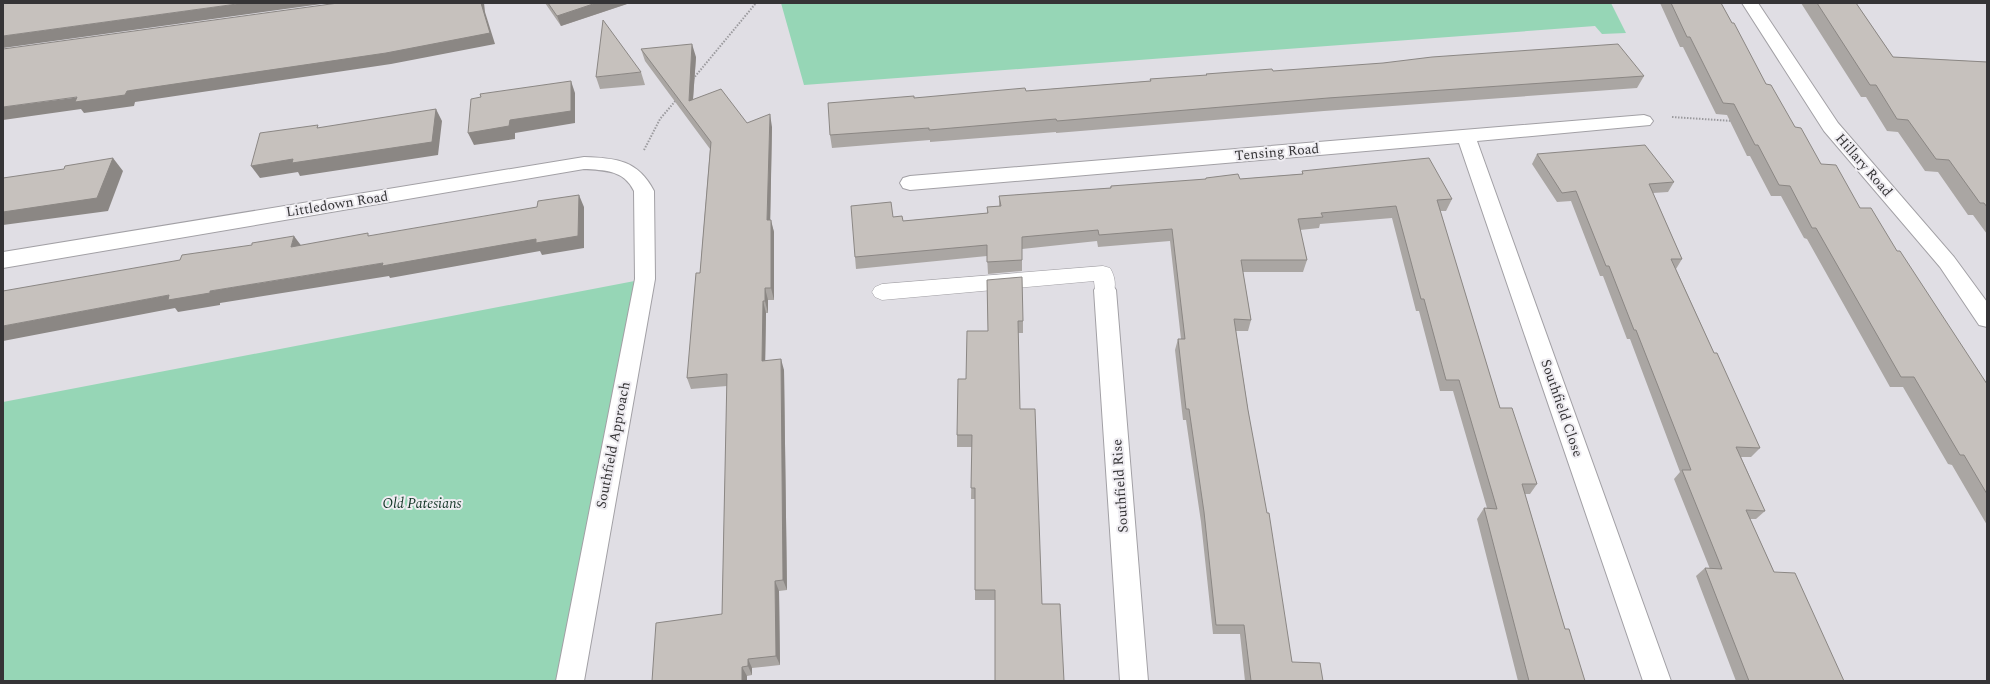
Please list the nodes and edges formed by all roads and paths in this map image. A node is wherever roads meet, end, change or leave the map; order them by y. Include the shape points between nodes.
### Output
1 (756, 3) edge
2 (1750, 3) edge
3 (690, 82) edge
4 (680, 94) edge
5 (1644, 121) joint
6 (1735, 121) edge
7 (1466, 136) junction
8 (632, 173) junction
9 (910, 182) dead end
10 (3, 260) edge
11 (1105, 290) joint
12 (882, 292) dead end
13 (1987, 320) edge
14 (570, 681) edge
15 (1134, 681) edge
16 (1657, 681) edge

1 - 3 path
2 - 13 street, Hillary Road via 1831,127 1947,262
4 - 8 path via 660,119
5 - 6 path via 1656,116
5 - 7 street, Tensing Road
7 - 9 street, Tensing Road
7 - 16 street, Southfield Close
8 - 10 street, Littledown Road via 621,167 584,163
8 - 14 street, Southfield Approach via 644,192 645,279
11 - 12 lane via 1103,273
11 - 15 street, Southfield Rise

